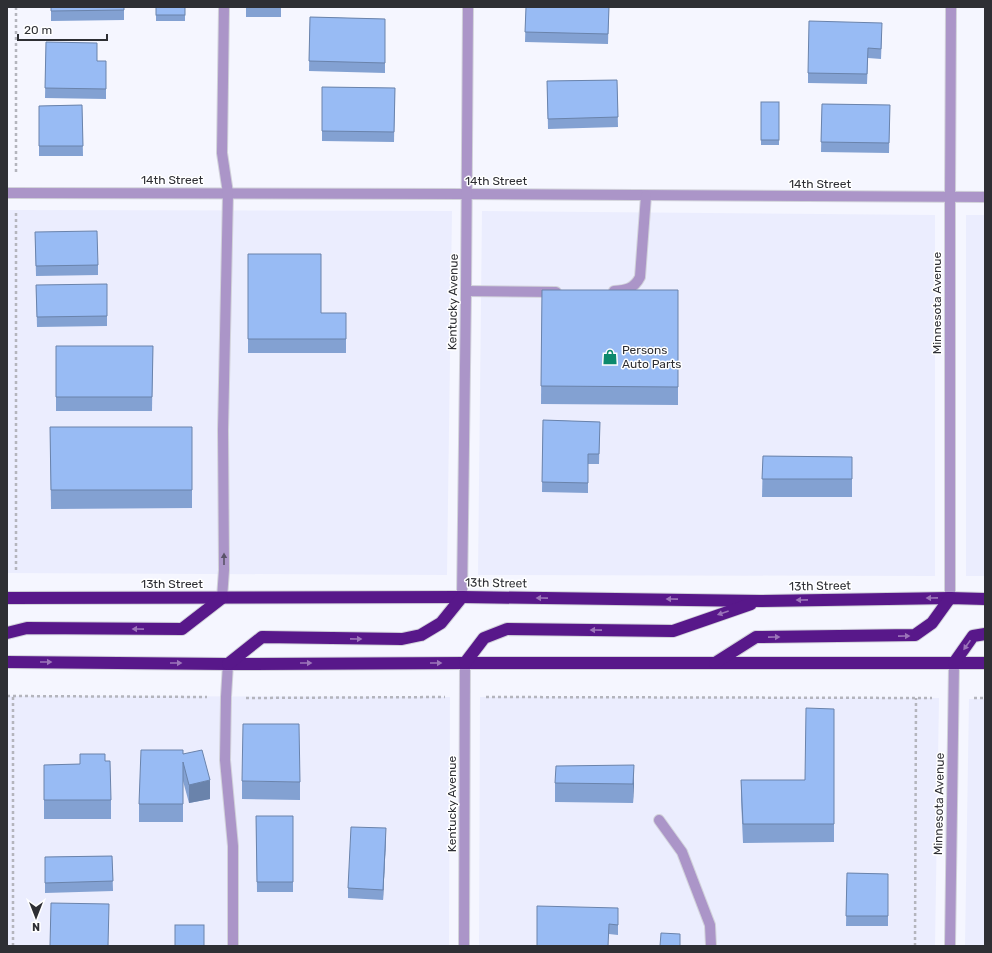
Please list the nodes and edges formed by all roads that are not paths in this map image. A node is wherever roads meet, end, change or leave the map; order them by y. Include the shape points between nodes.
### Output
1 (224, 7) edge
2 (468, 7) edge
3 (951, 7) edge
4 (12, 193) edge
5 (228, 193) junction
6 (467, 194) junction
7 (646, 196) junction
8 (985, 197) edge
9 (950, 198) junction
10 (466, 291) junction
11 (568, 292) edge
12 (608, 292) edge
13 (462, 597) junction
14 (7, 598) edge
15 (222, 598) junction
16 (950, 598) junction
17 (985, 599) edge
18 (760, 600) junction
19 (7, 633) edge
20 (985, 634) edge
21 (7, 662) edge
22 (465, 662) junction
23 (715, 663) junction
24 (954, 663) junction
25 (985, 663) edge
26 (228, 664) junction
27 (659, 820) dead end
28 (233, 946) edge
29 (464, 946) edge
30 (711, 946) edge
31 (950, 946) edge

1 - 5 street via 222,153
2 - 6 street, Kentucky Avenue
3 - 9 street, Minnesota Avenue
4 - 5 street, 14th Street
5 - 6 street, 14th Street
15 -> 5 street
6 - 7 street, 14th Street
6 - 10 street, Kentucky Avenue
7 - 9 street, 14th Street
7 - 12 street via 640,277 637,283 626,290
8 - 9 street, 14th Street
9 - 16 street, Minnesota Avenue
10 - 11 street
10 - 13 street, Kentucky Avenue
13 - 15 highway, 13th Street
18 -> 13 highway, 13th Street
26 -> 13 highway via 262,637 402,639 421,636 441,623
14 - 15 highway, 13th Street
15 -> 19 highway via 182,629 27,628
16 - 17 highway, 13th Street
16 -> 18 highway, 13th Street
23 -> 16 highway via 756,637 916,636 932,623
18 -> 22 highway via 673,630 507,629 484,638
20 -> 24 highway via 973,636
21 -> 26 highway
22 - 23 highway
26 -> 22 highway
22 - 29 street, Kentucky Avenue
23 - 24 highway
24 - 25 highway
24 - 31 street, Minnesota Avenue
26 - 28 street via 225,760 233,846
27 - 30 street via 682,852 710,925

